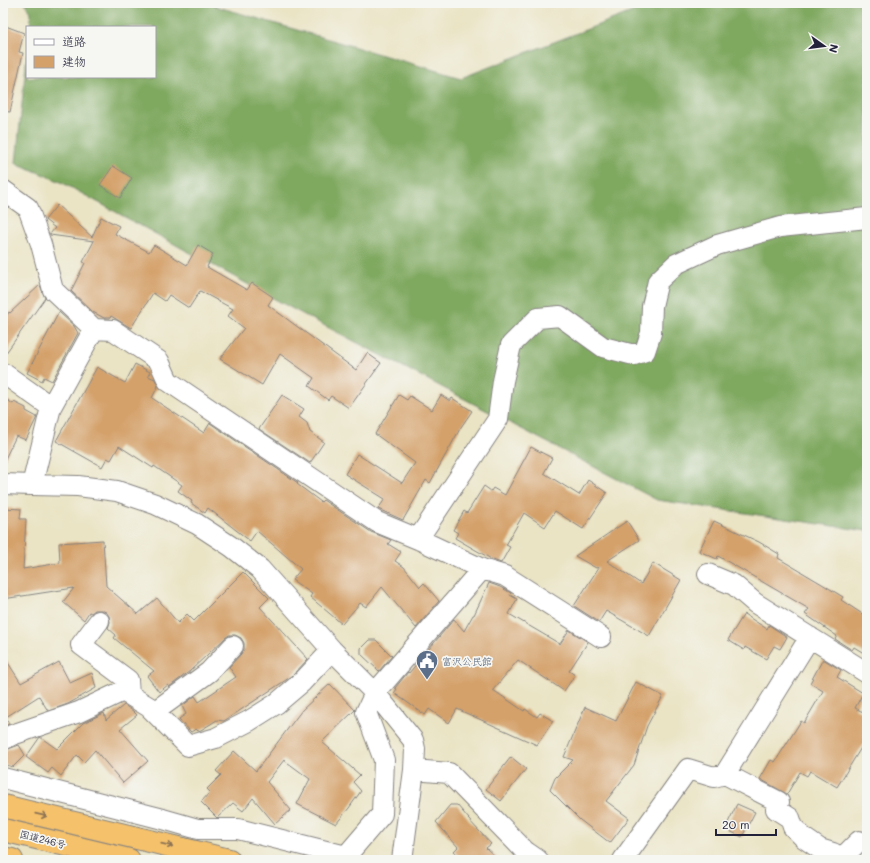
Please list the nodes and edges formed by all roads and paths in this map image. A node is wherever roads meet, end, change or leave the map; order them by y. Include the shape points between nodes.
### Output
1 (3, 190) edge
2 (867, 218) edge
3 (94, 329) junction
4 (3, 373) edge
5 (51, 407) junction
6 (3, 484) edge
7 (32, 485) junction
8 (418, 539) junction
9 (482, 569) junction
10 (708, 574) dead end
11 (99, 621) dead end
12 (810, 637) junction
13 (601, 638) dead end
14 (233, 646) dead end
15 (332, 650) junction
16 (867, 672) edge
17 (375, 693) junction
18 (129, 695) junction
19 (154, 712) junction
20 (3, 740) edge
21 (414, 770) junction
22 (725, 774) junction
23 (3, 778) edge
24 (3, 806) edge
25 (3, 830) edge
26 (859, 841) dead end
27 (3, 858) edge
28 (844, 859) edge
29 (12, 860) edge
30 (129, 860) edge
31 (229, 860) edge
32 (402, 860) edge
33 (538, 860) edge
34 (623, 860) edge

1 - 3 street via 28,208 53,290
2 - 8 street via 780,227 717,245 676,264 658,281 645,351 634,355 603,347 560,316 538,318 511,345 498,419
3 - 5 street
3 - 8 street via 113,330 158,361 168,381 377,522
4 - 5 street
5 - 7 street
6 - 7 street
7 - 15 street via 78,486 117,491 155,504 197,524 232,546 260,569
8 - 9 street
9 - 13 street via 505,576
9 - 17 street
10 - 12 street via 734,585 755,603
11 - 18 street via 81,645 128,680
12 - 16 street
12 - 22 street
14 - 19 street via 210,672
15 - 17 street
15 - 19 street via 302,682 276,704 216,738 188,746
17 - 21 street via 413,740
17 - 23 street via 366,712 384,760 382,814 346,856 238,829 198,829
18 - 19 street
18 - 20 street via 122,691 79,712
21 - 32 street
21 - 33 street via 449,773 525,852
22 - 28 street via 779,802 776,809 790,818 793,827 804,838 820,849
22 - 34 street via 714,777 688,769
24 -> 31 highway
25 - 30 highway, 国道246号
26 - 28 street
27 - 29 highway

